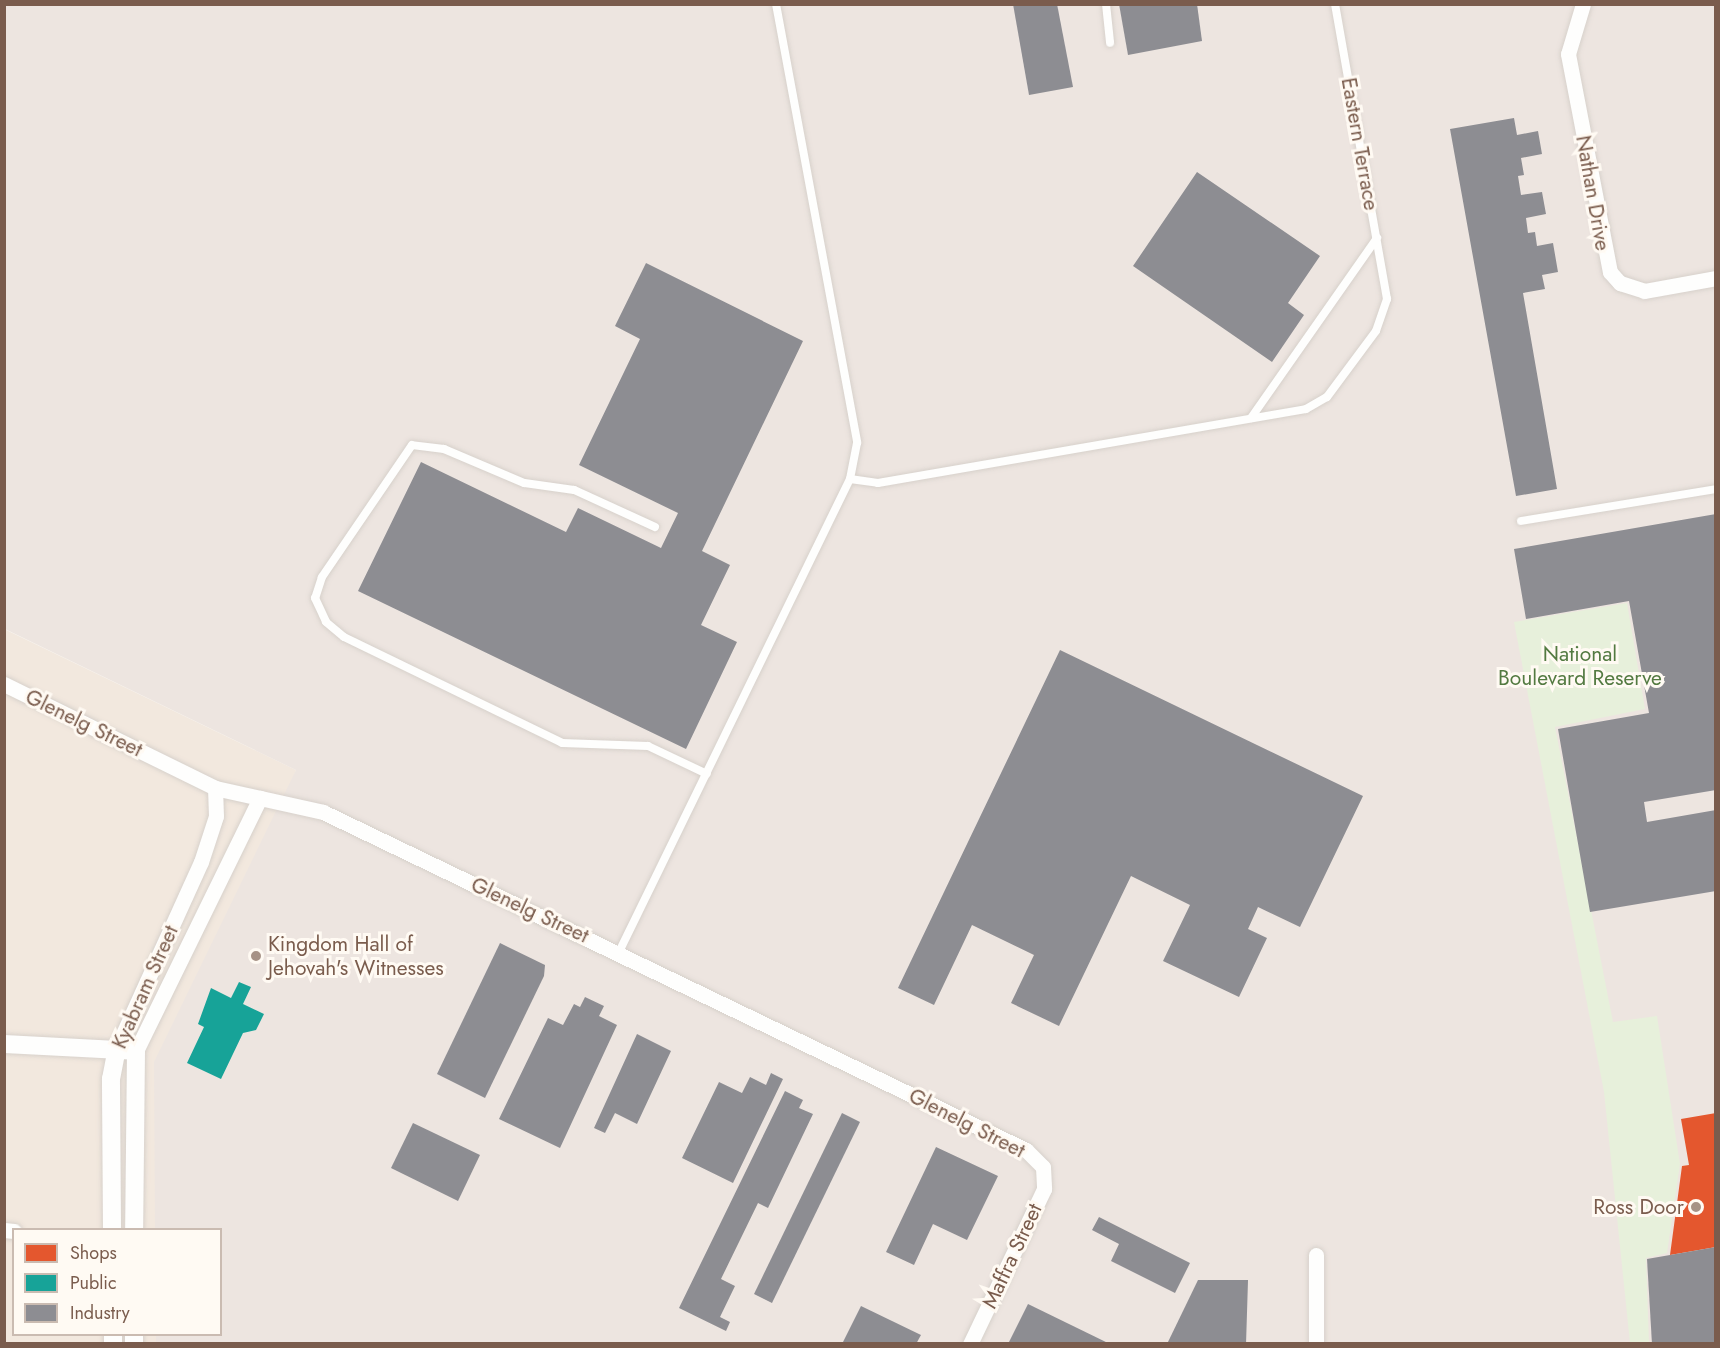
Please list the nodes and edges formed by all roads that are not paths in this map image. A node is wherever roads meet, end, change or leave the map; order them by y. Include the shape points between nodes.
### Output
1 (776, 4) edge
2 (1106, 4) edge
3 (1335, 4) edge
4 (1583, 4) edge
5 (1110, 43) dead end
6 (1377, 238) junction
7 (1716, 278) edge
8 (1251, 418) junction
9 (850, 479) junction
10 (1716, 489) edge
11 (1521, 521) dead end
12 (655, 527) dead end
13 (4, 684) edge
14 (706, 774) junction
15 (216, 788) junction
16 (260, 798) junction
17 (620, 952) junction
18 (4, 1044) edge
19 (117, 1047) junction
20 (136, 1051) junction
21 (1043, 1167) joint
22 (112, 1228) edge
23 (134, 1228) edge
24 (1316, 1254) dead end
25 (970, 1344) edge
26 (1316, 1344) edge

1 - 9 lane via 857,443
2 - 5 lane
3 - 6 lane, Eastern Terrace
4 - 7 street, Nathan Drive via 1568,54 1610,272 1620,283 1644,291
6 - 8 lane
6 - 8 lane, Eastern Terrace via 1385,283 1383,319 1328,397 1306,409
8 - 9 lane, Eastern Terrace via 878,483
9 - 14 lane
10 - 11 lane
12 - 14 lane via 574,490 524,483 444,449 412,445 322,577 315,598 326,622 344,637 562,743 648,746
13 - 15 street, Glenelg Street
14 - 17 lane
15 - 16 street, Glenelg Street
15 - 19 street, Kyabram Street via 216,816 201,862
16 - 17 street, Glenelg Street via 323,812
16 - 20 street, Kyabram Street
17 - 21 street, Glenelg Street via 1026,1150
18 - 19 street
19 - 20 street
19 - 22 street, Kyabram Street via 111,1079
20 - 23 street, Kyabram Street
21 - 25 street, Maffra Street via 1044,1189
24 - 26 street

